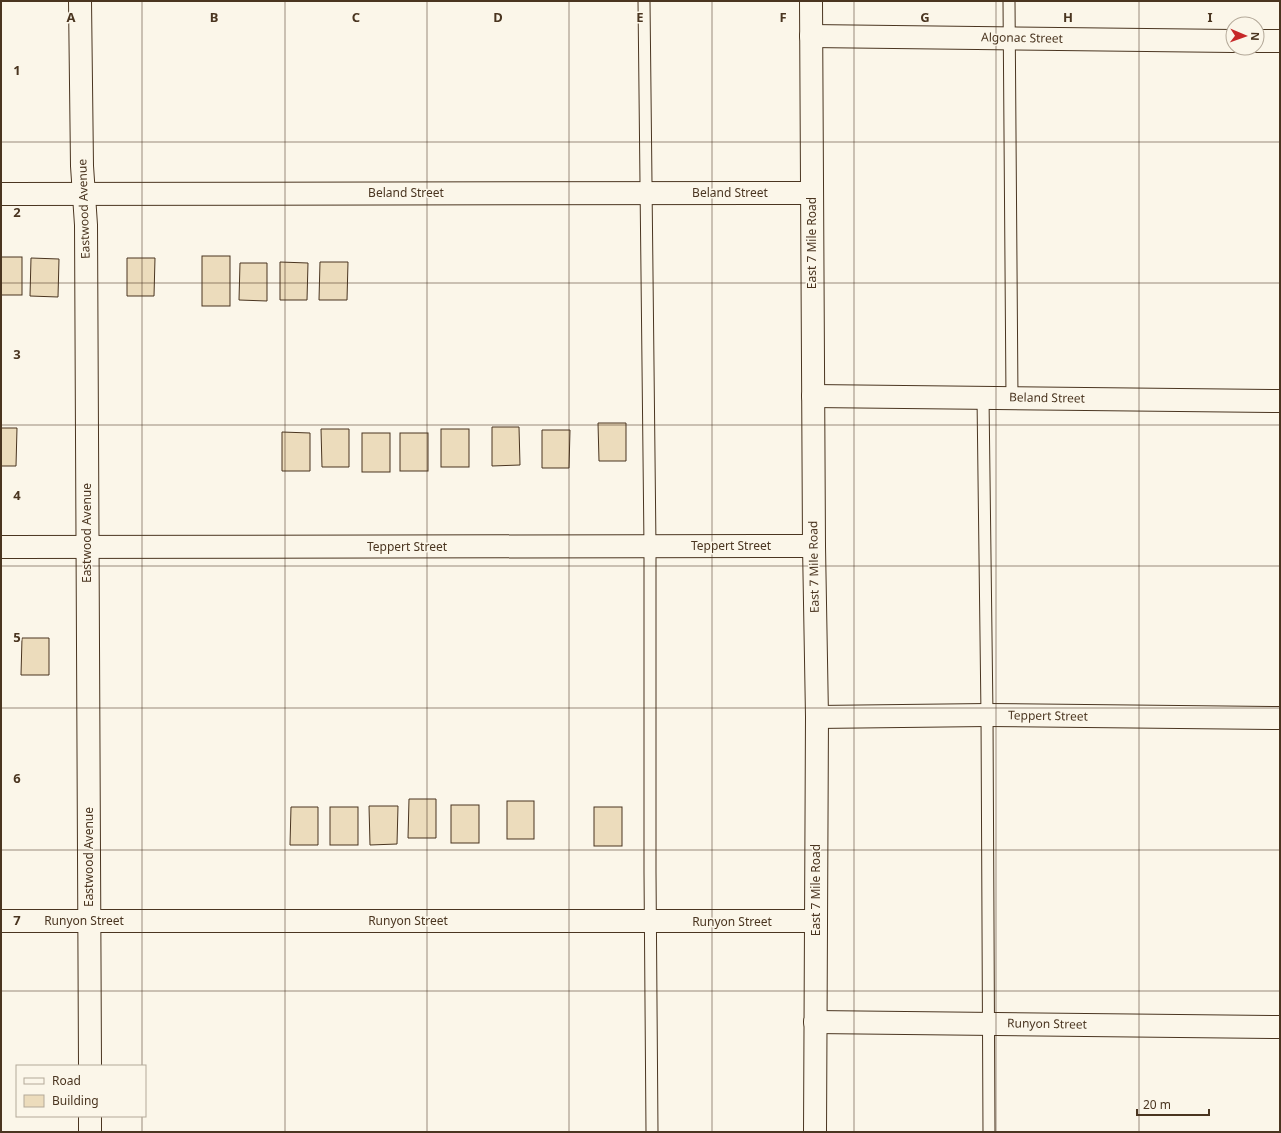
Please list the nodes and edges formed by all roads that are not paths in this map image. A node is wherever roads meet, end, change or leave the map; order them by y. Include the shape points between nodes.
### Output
1 (80, 1) edge
2 (644, 1) edge
3 (811, 1) edge
4 (1009, 1) edge
5 (811, 36) junction
6 (1009, 38) junction
7 (1225, 41) edge
8 (1265, 41) edge
9 (1280, 41) edge
10 (647, 193) junction
11 (812, 193) junction
12 (1, 194) edge
13 (84, 194) junction
14 (813, 396) junction
15 (983, 397) junction
16 (1012, 398) junction
17 (1280, 401) edge
18 (814, 546) junction
19 (1, 547) edge
20 (87, 547) junction
21 (650, 547) junction
22 (987, 715) junction
23 (817, 717) junction
24 (1280, 718) edge
25 (1, 921) edge
26 (89, 921) junction
27 (650, 921) junction
28 (816, 921) junction
29 (815, 1022) junction
30 (989, 1023) junction
31 (1280, 1026) edge
32 (90, 1065) edge
33 (90, 1117) edge
34 (90, 1132) edge
35 (652, 1132) edge
36 (815, 1132) edge
37 (989, 1132) edge

1 - 13 street, Eastwood Avenue
2 - 10 lane
3 - 5 street, East 7 Mile Road
4 - 6 lane
5 - 6 street, Algonac Street
5 - 11 street, East 7 Mile Road
6 - 7 street, Algonac Street
6 - 16 lane
8 - 9 street
10 - 11 street, Beland Street
10 - 13 street, Beland Street
10 - 21 lane
11 - 14 street, East 7 Mile Road
12 - 13 street, Beland Street
13 - 20 street, Eastwood Avenue
14 - 15 street, Beland Street
14 - 18 street, East 7 Mile Road
15 - 16 street, Beland Street
15 - 22 lane
16 - 17 street, Beland Street
18 - 21 street, Teppert Street
18 - 23 street, East 7 Mile Road
19 - 20 street, Teppert Street
20 - 21 street, Teppert Street
20 - 26 street, Eastwood Avenue
21 - 27 lane
22 - 23 street, Teppert Street
22 - 24 street, Teppert Street
22 - 30 lane
23 - 28 street, East 7 Mile Road
25 - 26 street, Runyon Street
26 - 27 street, Runyon Street
26 - 32 street, Eastwood Avenue
27 - 28 street, Runyon Street
27 - 35 lane
28 - 29 street, East 7 Mile Road
29 - 30 street, Runyon Street
29 - 36 street, East 7 Mile Road
30 - 31 street, Runyon Street
30 - 37 lane
33 - 34 street

